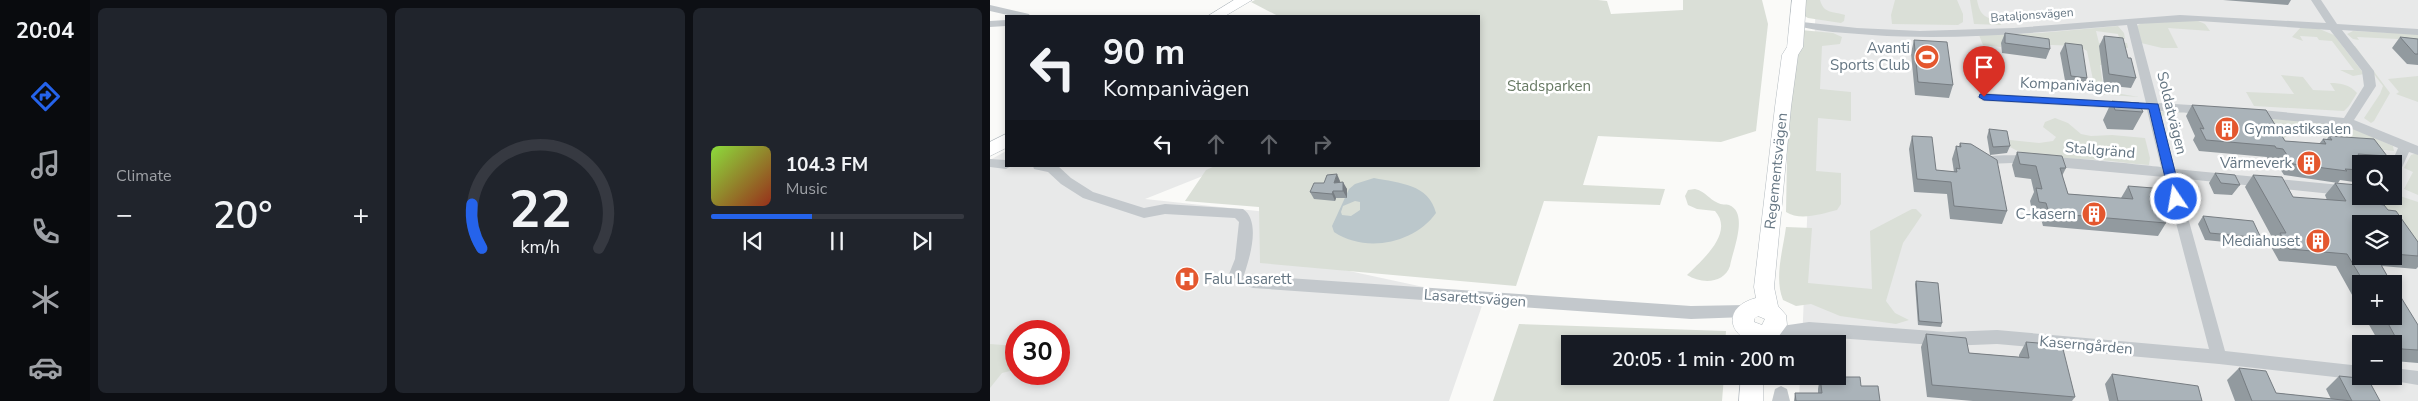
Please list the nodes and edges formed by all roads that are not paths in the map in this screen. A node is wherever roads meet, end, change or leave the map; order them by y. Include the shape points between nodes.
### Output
1 (1245, 0) edge
2 (1789, 0) edge
3 (1799, 0) edge
4 (2316, 0) edge
5 (990, 8) edge
6 (1021, 15) edge
7 (1217, 15) edge
8 (2131, 21) junction
9 (1005, 23) edge
10 (1792, 23) junction
11 (990, 24) edge
12 (2333, 26) junction
13 (2418, 32) edge
14 (1984, 97) dead end
15 (2154, 106) junction
16 (2218, 111) edge
17 (2236, 112) edge
18 (2347, 122) junction
19 (1005, 136) edge
20 (1005, 142) edge
21 (990, 144) edge
22 (2405, 146) junction
23 (2418, 151) edge
24 (2401, 155) edge
25 (1986, 160) edge
26 (994, 161) edge
27 (1046, 167) edge
28 (2170, 173) junction
29 (2352, 191) edge
30 (1757, 326) edge
31 (2219, 357) junction
32 (2352, 371) edge
33 (2402, 377) edge
34 (2418, 378) edge
35 (1752, 385) edge
36 (1751, 401) edge

1 - 7 main road
2 - 10 main road, Regementsvägen
3 - 10 main road, Regementsvägen
4 - 12 street
5 - 6 street
8 - 10 street, Bataljonsvägen via 2042,30 1923,33 1854,31
8 - 12 street, Bataljonsvägen via 2199,18
8 - 15 street, Soldatvägen
9 - 11 street
10 - 30 main road, Regementsvägen via 1795,47 1790,55
12 - 13 street, Bataljonsvägen
12 - 18 street via 2368,71 2370,86
14 - 15 street, Kompanivägen
15 - 16 street, Kompanivägen
15 - 28 street, Soldatvägen
17 - 18 street
18 - 22 street
19 - 21 main road
20 - 26 main road
22 - 23 street
22 - 24 street
25 - 28 street, Stallgränd via 2012,159
27 - 30 street, Lasarettsvägen via 1052,168 1088,195 1144,213 1165,208 1244,217 1242,277 1253,282 1647,308 1705,314
28 - 29 street, Stallgränd
28 - 31 street, Soldatvägen
30 - 31 street, Kaserngården via 1947,339 1997,337
31 - 32 street, Kaserngården
33 - 34 street
35 - 36 main road

